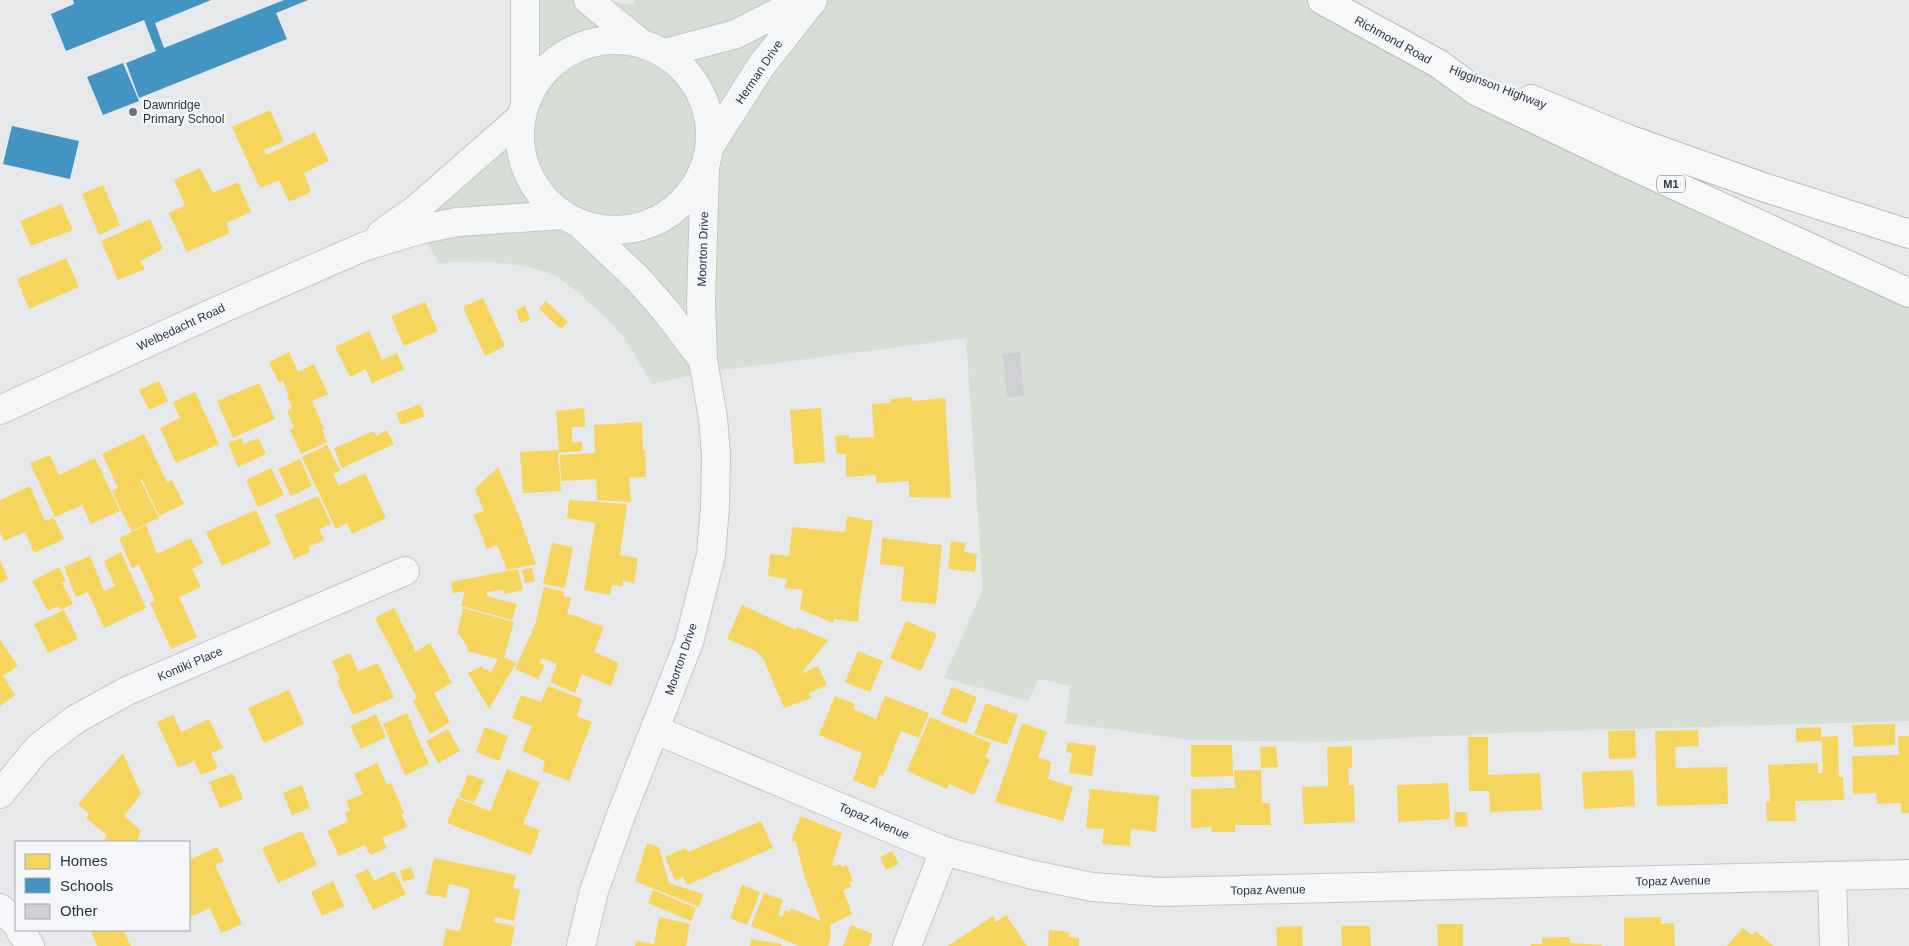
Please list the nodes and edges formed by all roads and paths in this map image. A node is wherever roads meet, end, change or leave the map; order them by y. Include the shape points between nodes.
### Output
1 (525, 0) edge
2 (588, 0) edge
3 (803, 0) edge
4 (813, 0) edge
5 (1322, 0) edge
6 (653, 48) junction
7 (1439, 64) junction
8 (523, 110) junction
9 (708, 157) junction
10 (571, 220) junction
11 (1909, 234) edge
12 (363, 247) junction
13 (1909, 293) edge
14 (703, 360) junction
15 (0, 410) edge
16 (405, 571) dead end
17 (656, 730) junction
18 (0, 794) edge
19 (944, 851) junction
20 (1909, 874) edge
21 (1832, 877) junction
22 (0, 908) edge
23 (15, 922) edge
24 (21, 931) edge
25 (30, 946) edge
26 (581, 946) edge
27 (907, 946) edge
28 (1834, 946) edge

1 - 8 street
2 - 6 street
3 - 6 street via 736,34
4 - 9 street, Herman Drive via 761,66
5 - 7 highway, Richmond Road / M1
6 - 8 street, Welbedacht Road via 606,40 572,49 544,71
6 - 9 street, Moorton Drive via 700,92 709,118
7 - 11 highway, Higginson Highway / M1 via 1628,139
7 - 13 highway, Higginson Highway / M1 via 1476,91 1556,130
8 - 10 street, Moorton Drive via 520,146 527,173 542,197
8 - 12 street, Welbedacht Road via 415,210
9 - 10 street, Herman Drive via 686,200 655,222 618,231
9 - 14 street, Moorton Drive via 701,303
10 - 12 street, Welbedacht Road via 457,222
10 - 14 street, Moorton Drive via 638,279
12 - 15 street, Welbedacht Road
14 - 17 street, Moorton Drive via 716,454 711,555 689,642
16 - 18 street, Kontiki Place via 128,690 76,719 38,748
17 - 19 street, Topaz Avenue
17 - 26 street, Moorton Drive via 594,891
19 - 21 street, Topaz Avenue via 1092,887 1161,892
19 - 27 street
20 - 21 street, Topaz Avenue
21 - 28 street
22 - 23 street
24 - 25 street

